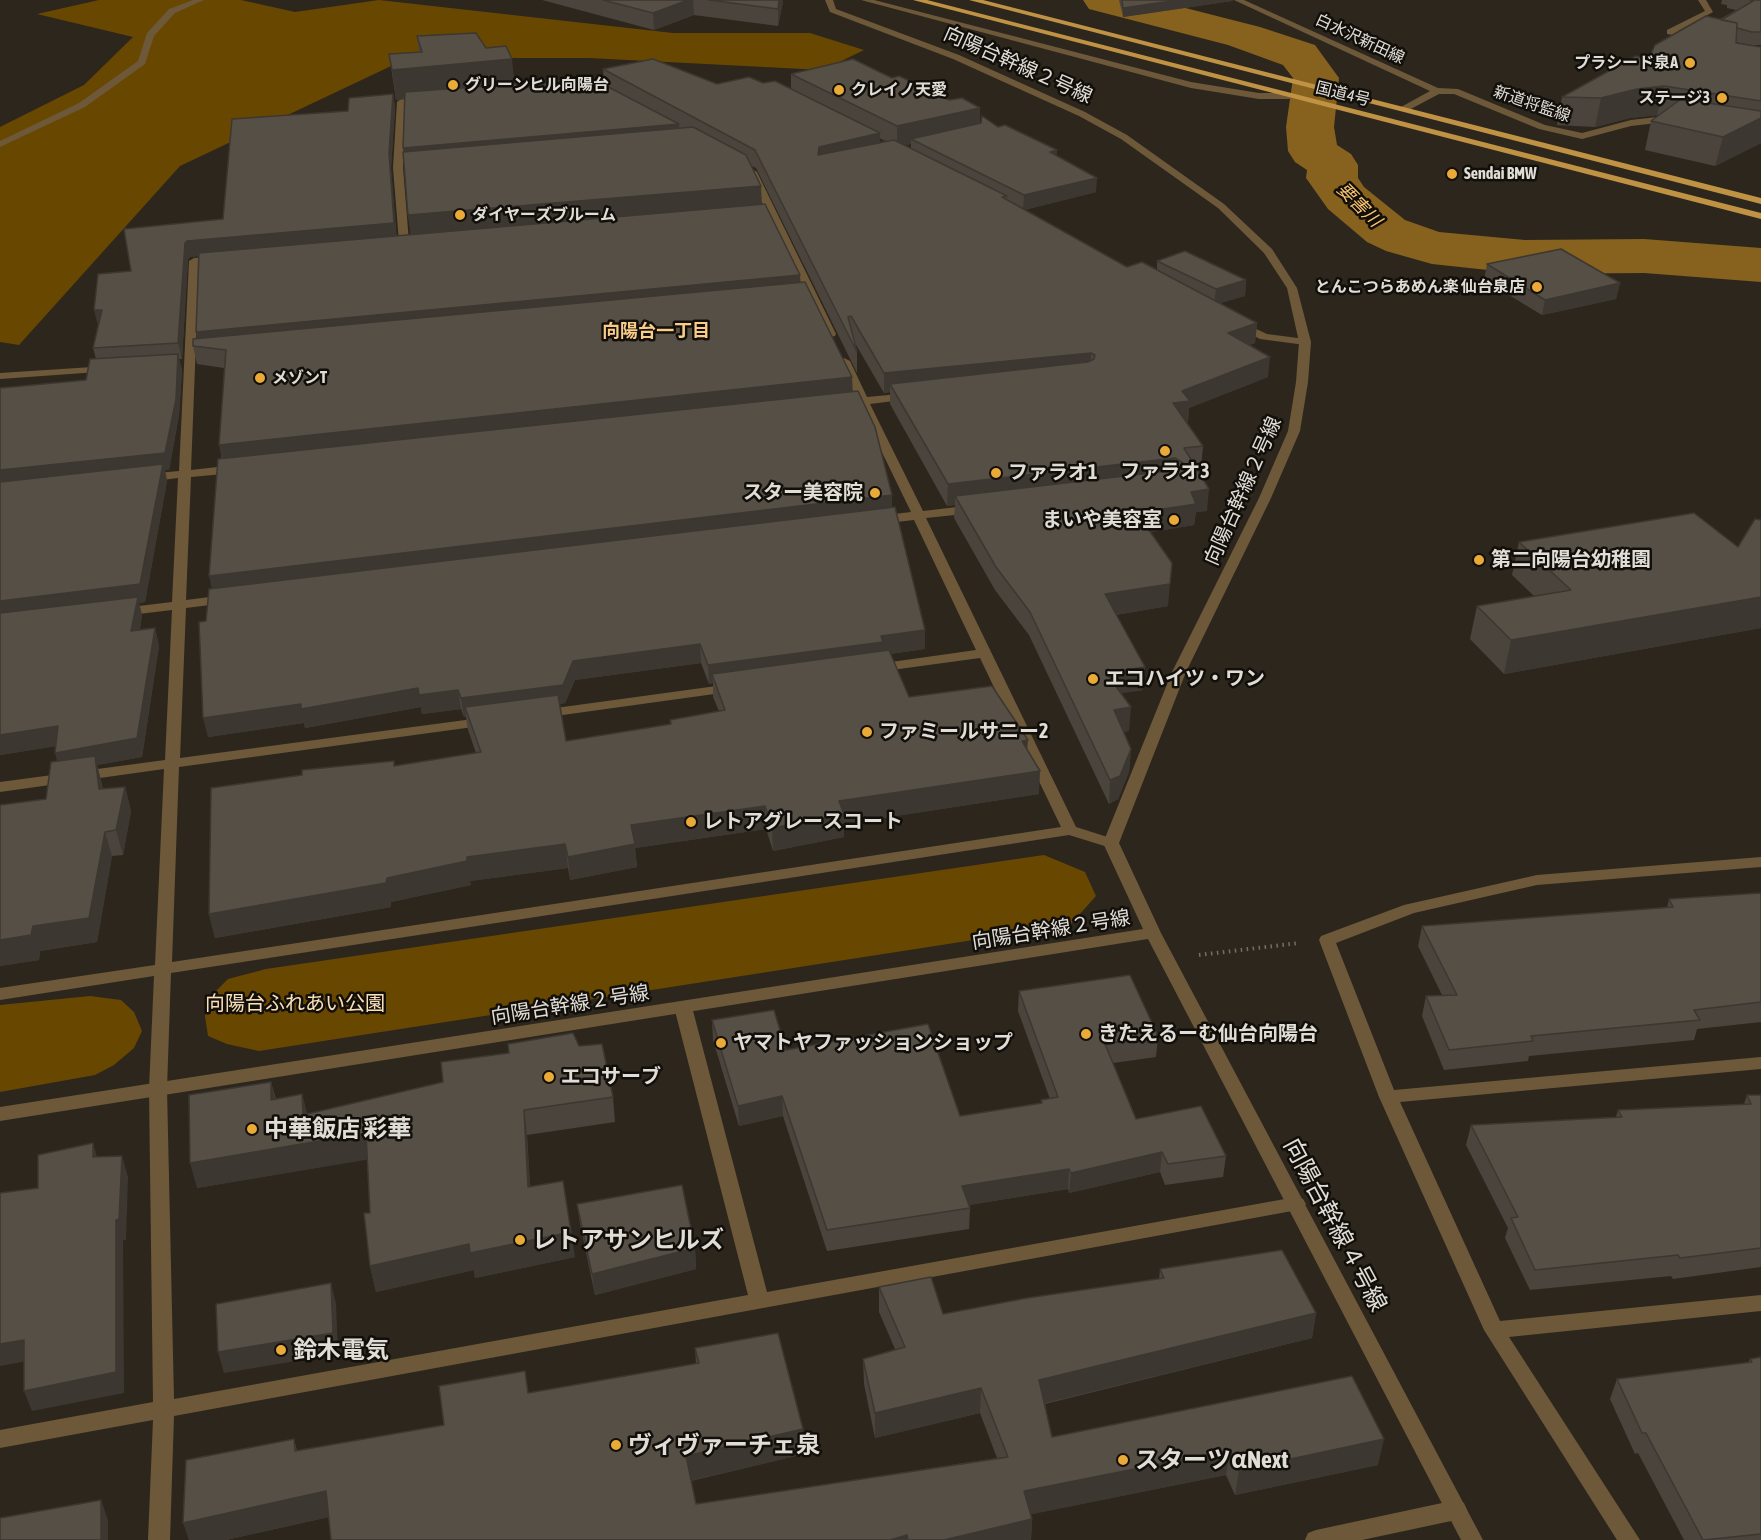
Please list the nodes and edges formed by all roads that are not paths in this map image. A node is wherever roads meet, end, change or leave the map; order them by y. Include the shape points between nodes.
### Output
1 (200, 0) edge
2 (829, 0) edge
3 (865, 0) edge
4 (917, 0) edge
5 (973, 0) edge
6 (1238, 0) edge
7 (1702, 0) edge
8 (1704, 39) edge
9 (1437, 91) junction
10 (1291, 96) junction
11 (436, 99) edge
12 (1404, 109) junction
13 (1680, 123) edge
14 (0, 144) edge
15 (743, 167) edge
16 (1761, 201) edge
17 (1761, 216) edge
18 (404, 242) edge
19 (229, 258) edge
20 (1222, 316) edge
21 (1305, 342) junction
22 (118, 369) edge
23 (0, 376) edge
24 (922, 395) edge
25 (863, 401) junction
26 (839, 404) edge
27 (244, 468) edge
28 (184, 474) junction
29 (138, 479) edge
30 (988, 507) edge
31 (919, 515) junction
32 (860, 522) edge
33 (237, 598) edge
34 (178, 605) junction
35 (107, 614) edge
36 (985, 653) junction
37 (867, 669) edge
38 (749, 685) edge
39 (525, 716) edge
40 (502, 719) edge
41 (172, 764) junction
42 (0, 787) edge
43 (1070, 830) junction
44 (1111, 843) junction
45 (1761, 862) edge
46 (1153, 933) junction
47 (162, 970) junction
48 (0, 994) edge
49 (683, 1007) junction
50 (1761, 1063) edge
51 (158, 1089) junction
52 (1388, 1097) junction
53 (0, 1114) edge
54 (1296, 1204) junction
55 (759, 1302) junction
56 (1761, 1302) edge
57 (1494, 1330) junction
58 (164, 1410) junction
59 (0, 1439) edge
60 (1456, 1510) junction
61 (159, 1540) edge
62 (1316, 1540) edge
63 (1472, 1540) edge
64 (1629, 1540) edge

1 - 14 street via 172,10 150,35 142,62 82,105
2 - 21 street, 向陽台幹線２号線 via 833,10 956,57 1082,114 1158,159 1221,206 1268,251 1292,288
3 - 10 street via 1191,85 1258,96
4 - 10 highway, 国道4号
5 - 12 highway, 国道4号
6 - 9 street, 白水沢新田線
7 - 8 street via 1709,12 1670,32
9 - 12 street
9 - 13 street, 新道将監線 via 1455,91 1542,127 1582,136 1631,123
10 - 17 highway, 国道4号
11 - 18 street via 401,102
12 - 16 highway, 国道4号
15 - 25 street via 752,172 805,293
19 - 28 street via 194,261
20 - 21 street via 1264,337
21 - 44 street, 向陽台幹線２号線 via 1294,431 1179,672
22 - 23 street
24 - 25 street
25 - 26 street
25 - 31 street
27 - 28 street
28 - 29 street
28 - 34 street
30 - 31 street
31 - 32 street
31 - 36 street
33 - 34 street
34 - 35 street
34 - 41 street
36 - 37 street
36 - 43 street
38 - 39 street
40 - 41 street
41 - 42 street
41 - 47 street
43 - 44 street
43 - 47 street
44 - 46 street, 向陽台幹線２号線
45 - 52 street via 1537,880 1410,909 1327,940
46 - 49 street, 向陽台幹線２号線
46 - 54 street, 向陽台幹線４号線
47 - 48 street
47 - 51 street
49 - 51 street, 向陽台幹線２号線
49 - 55 street
50 - 52 street
51 - 53 street, 向陽台幹線２号線
51 - 58 street
52 - 57 street
54 - 55 street
54 - 60 street, 向陽台幹線４号線
55 - 58 street
56 - 57 street
57 - 64 street
58 - 59 street
58 - 61 street
60 - 62 street
60 - 63 street, 向陽台幹線４号線

